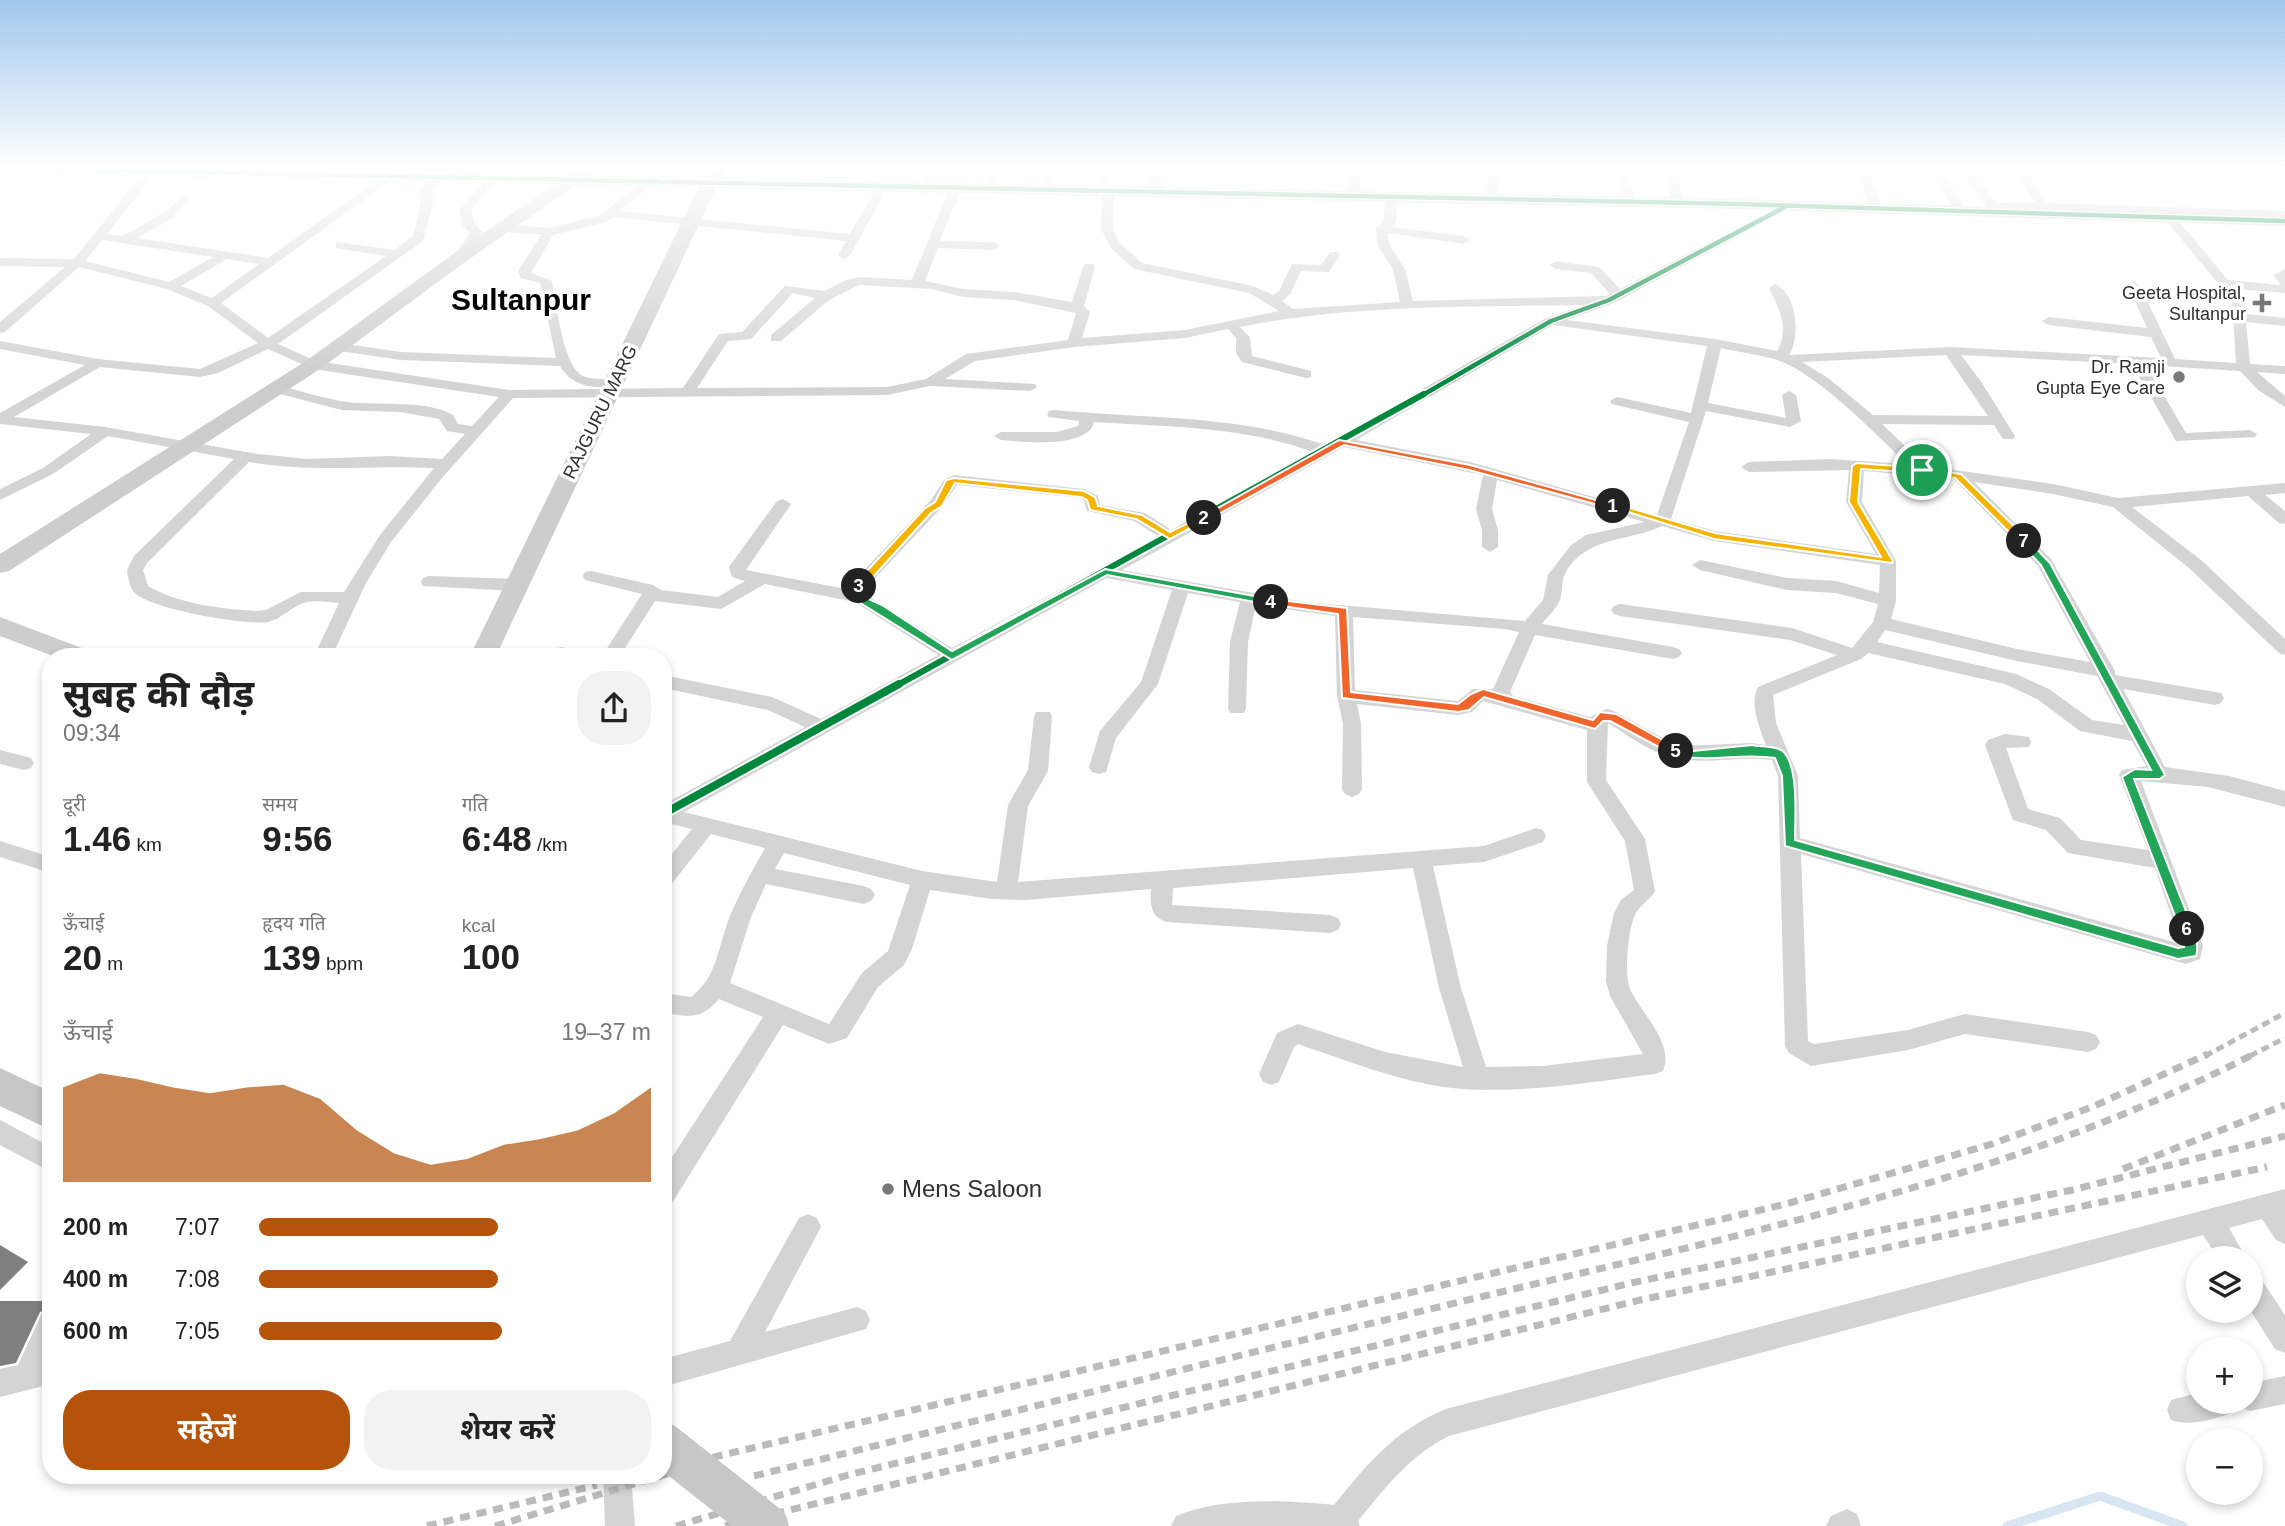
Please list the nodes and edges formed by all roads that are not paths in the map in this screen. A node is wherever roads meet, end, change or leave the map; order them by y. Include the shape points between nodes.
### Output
1 (96, 239) edge
2 (120, 239) edge
3 (302, 239) edge
4 (416, 239) edge
5 (472, 239) edge
6 (488, 239) edge
7 (544, 239) edge
8 (683, 239) edge
9 (853, 239) edge
10 (937, 239) edge
11 (1112, 239) edge
12 (1382, 239) edge
13 (1458, 239) edge
14 (1724, 239) edge
15 (2187, 239) edge
16 (125, 240) joint
17 (1464, 240) dead end
18 (935, 244) junction
19 (340, 245) dead end
20 (994, 246) dead end
21 (398, 254) junction
22 (844, 255) dead end
23 (1334, 255) dead end
24 (225, 256) junction
25 (459, 258) junction
26 (0, 262) edge
27 (270, 262) junction
28 (77, 264) junction
29 (1556, 265) dead end
30 (1089, 267) dead end
31 (2285, 273) edge
32 (2285, 282) edge
33 (917, 284) junction
34 (2224, 284) junction
35 (171, 286) junction
36 (2134, 286) dead end
37 (1775, 288) dead end
38 (2285, 289) edge
39 (828, 296) junction
40 (1614, 298) junction
41 (1274, 300) junction
42 (213, 303) junction
43 (1407, 305) junction
44 (1077, 307) junction
45 (1290, 313) junction
46 (2240, 317) junction
47 (1551, 321) junction
48 (2049, 321) dead end
49 (2285, 322) edge
50 (1232, 326) junction
51 (0, 329) edge
52 (2154, 333) junction
53 (776, 338) dead end
54 (1074, 343) junction
55 (1715, 343) junction
56 (268, 344) junction
57 (0, 345) edge
58 (339, 346) junction
59 (1950, 351) junction
60 (1785, 358) junction
61 (2136, 360) junction
62 (564, 362) junction
63 (2171, 362) junction
64 (99, 363) junction
65 (313, 365) junction
66 (2243, 366) junction
67 (2285, 370) edge
68 (1306, 374) dead end
69 (930, 382) junction
70 (1030, 387) dead end
71 (277, 389) junction
72 (612, 389) junction
73 (687, 393) junction
74 (509, 394) junction
75 (1789, 396) dead end
76 (1616, 401) dead end
77 (2285, 402) edge
78 (1698, 412) junction
79 (1054, 414) dead end
80 (0, 419) edge
81 (1087, 419) junction
82 (1869, 419) junction
83 (1999, 421) junction
84 (105, 431) junction
85 (477, 431) junction
86 (2250, 434) dead end
87 (1001, 436) dead end
88 (2008, 436) dead end
89 (1342, 442) junction
90 (191, 445) junction
91 (1326, 451) junction
92 (245, 457) junction
93 (449, 464) junction
94 (1857, 466) junction
95 (1749, 467) dead end
96 (1922, 470) junction
97 (1491, 473) junction
98 (1958, 475) junction
99 (2285, 488) edge
100 (2250, 490) junction
101 (0, 495) edge
102 (2118, 503) junction
103 (783, 504) dead end
104 (2285, 519) edge
105 (1663, 520) junction
106 (1170, 536) junction
107 (1490, 547) dead end
108 (1888, 561) junction
109 (0, 565) edge
110 (1700, 565) dead end
111 (1105, 572) junction
112 (591, 576) dead end
113 (757, 579) junction
114 (429, 582) dead end
115 (517, 585) junction
116 (1182, 586) junction
117 (851, 594) junction
118 (652, 595) junction
119 (350, 598) junction
120 (1249, 598) junction
121 (1887, 601) junction
122 (1620, 610) dead end
123 (1343, 611) junction
124 (1881, 623) junction
125 (0, 626) edge
126 (1530, 627) junction
127 (57, 648) edge
128 (327, 648) edge
129 (487, 648) edge
130 (616, 648) edge
131 (2285, 649) edge
132 (1860, 650) junction
133 (1673, 653) dead end
134 (952, 656) junction
135 (2108, 676) junction
136 (672, 683) edge
137 (1346, 695) junction
138 (1500, 697) junction
139 (2215, 698) dead end
140 (1237, 708) dead end
141 (1043, 717) dead end
142 (1595, 725) junction
143 (822, 727) junction
144 (2140, 735) junction
145 (2022, 743) dead end
146 (1779, 754) junction
147 (0, 757) edge
148 (24, 763) dead end
149 (1099, 767) dead end
150 (2160, 775) junction
151 (1352, 789) dead end
152 (2285, 799) edge
153 (672, 809) edge
154 (672, 817) edge
155 (706, 826) junction
156 (1536, 836) dead end
157 (1789, 843) junction
158 (778, 844) junction
159 (0, 849) edge
160 (1421, 859) junction
161 (2162, 861) junction
162 (42, 862) edge
163 (672, 869) edge
164 (761, 875) junction
165 (922, 880) junction
166 (1163, 880) junction
167 (1006, 891) junction
168 (864, 895) dead end
169 (1330, 924) dead end
170 (717, 988) junction
171 (672, 1004) edge
172 (778, 1013) junction
173 (2088, 1042) dead end
174 (0, 1068) edge
175 (1271, 1074) dead end
176 (1478, 1078) junction
177 (0, 1086) edge
178 (42, 1090) edge
179 (42, 1107) edge
180 (0, 1132) edge
181 (42, 1155) edge
182 (672, 1180) edge
183 (2277, 1204) edge
184 (2209, 1221) junction
185 (808, 1227) dead end
186 (2285, 1231) edge
187 (2225, 1246) edge
188 (2263, 1306) edge
189 (857, 1320) dead end
190 (2285, 1339) edge
191 (738, 1353) junction
192 (672, 1371) edge
193 (39, 1373) edge
194 (0, 1383) edge
195 (2285, 1390) edge
196 (2263, 1394) edge
197 (2186, 1409) edge
198 (2180, 1410) dead end
199 (672, 1451) edge
200 (618, 1484) edge
201 (1343, 1523) edge
202 (620, 1526) edge
203 (767, 1526) edge
204 (1186, 1526) edge

1 - 28 street
2 - 16 street
3 - 27 street
4 - 21 street
5 - 25 street
6 - 25 street
7 - 62 street via 524,271 546,281
8 - 72 street, RAJGURU MARG
9 - 22 street
10 - 18 street
11 - 41 street via 1138,266 1253,290
12 - 43 street via 1399,269
13 - 17 street
14 - 40 street
15 - 34 street
16 - 24 street
18 - 20 street
18 - 33 street
19 - 21 street
21 - 56 street
23 - 41 street via 1325,268 1296,267 1285,293
24 - 27 street
24 - 35 street
25 - 58 street
26 - 28 street
27 - 42 street
28 - 35 street
28 - 51 street
29 - 40 street via 1595,270
30 - 44 street
31 - 32 street via 2278,275
33 - 39 street via 853,282
33 - 44 street
34 - 38 street
34 - 46 street via 2238,300
35 - 42 street
36 - 52 street
37 - 60 street via 1791,320
39 - 53 street
39 - 73 street via 798,289 786,292 747,335 724,337
40 - 43 street
40 - 47 street
41 - 45 street
42 - 56 street
43 - 45 street
44 - 54 street via 1083,312
45 - 50 street
46 - 49 street
46 - 66 street
47 - 55 street
47 - 89 street
48 - 52 street
50 - 54 street
50 - 68 street via 1243,337 1247,359
52 - 63 street
54 - 69 street via 971,357
55 - 60 street
55 - 78 street
56 - 64 street via 207,372
56 - 65 street
57 - 64 street
58 - 62 street via 401,356
58 - 65 street
59 - 60 street
59 - 61 street
59 - 83 street
60 - 82 street
61 - 63 street
61 - 86 street via 2177,435 2185,439
62 - 72 street via 572,376
63 - 66 street
64 - 80 street
65 - 71 street
65 - 74 street
66 - 67 street
66 - 77 street
69 - 70 street
69 - 73 street via 853,393
71 - 85 street via 342,406 443,415 452,428
71 - 90 street
72 - 73 street
72 - 74 street
72 - 115 street, RAJGURU MARG
74 - 85 street
75 - 78 street via 1794,421 1790,423
76 - 78 street
78 - 105 street
79 - 81 street
80 - 84 street
81 - 87 street via 1085,428 1077,432 1035,438
81 - 91 street via 1241,429
82 - 83 street
82 - 96 street
83 - 88 street
84 - 90 street
84 - 101 street via 48,471
85 - 93 street
89 - 91 street
89 - 97 street
90 - 92 street
90 - 109 street
91 - 106 street
92 - 93 street via 320,465
92 - 119 street via 139,560 135,570 140,589 200,609 259,617 301,597
93 - 119 street via 390,533
94 - 95 street
94 - 96 street
94 - 108 street via 1854,502
96 - 98 street
97 - 105 street
97 - 107 street via 1484,509
98 - 102 street
98 - 135 street via 2045,563
99 - 100 street
100 - 102 street
100 - 104 street
102 - 131 street via 2195,564
103 - 113 street via 737,567 738,573
105 - 108 street via 1714,536
105 - 126 street via 1584,543 1556,575 1551,601
106 - 111 street
106 - 117 street via 1139,517 1093,508 1092,499 1084,494 954,481 939,503
108 - 121 street
110 - 121 street via 1787,583 1836,587
111 - 116 street
111 - 134 street
112 - 118 street via 650,588
113 - 117 street
113 - 118 street via 722,603
114 - 115 street
115 - 129 street, RAJGURU MARG
116 - 120 street
116 - 149 street via 1149,684 1107,736
117 - 134 street
118 - 130 street
119 - 128 street
120 - 123 street
120 - 140 street via 1239,642
121 - 124 street
122 - 132 street via 1792,634
123 - 126 street
123 - 137 street
124 - 132 street
124 - 135 street
125 - 127 street
126 - 133 street
126 - 138 street
132 - 144 street via 2010,679 2043,694 2081,723
132 - 146 street via 1765,692 1767,723
134 - 143 street
135 - 139 street
135 - 144 street
136 - 143 street via 772,704
137 - 138 street via 1458,708 1479,694
137 - 151 street via 1352,724
138 - 142 street
141 - 167 street via 1038,771 1018,804
142 - 146 street via 1600,716 1612,717 1663,747 1693,755 1743,750
142 - 176 street via 1597,782 1635,839 1644,891 1625,912 1615,979 1657,1059 1649,1066 1562,1076
143 - 153 street
144 - 150 street
145 - 161 street via 1995,745 2020,814 2053,824 2076,847
146 - 157 street via 1788,776
147 - 148 street
150 - 152 street via 2233,783
150 - 161 street via 2128,777
154 - 155 street
155 - 158 street
155 - 163 street
156 - 160 street via 1484,854
157 - 161 street via 2186,954 2192,952 2192,946
157 - 173 street via 1795,1038 1804,1053 1908,1040 1965,1024
158 - 164 street
158 - 165 street
159 - 162 street
160 - 166 street
160 - 176 street via 1445,971
164 - 168 street
164 - 170 street via 737,925
165 - 167 street
165 - 172 street via 901,949 870,980 839,1031 829,1034
166 - 167 street
166 - 169 street via 1160,905 1166,913
170 - 171 street via 694,1007
170 - 172 street
172 - 182 street
174 - 178 street
175 - 176 street via 1285,1040 1298,1034 1385,1063
177 - 179 main road
180 - 181 street
183 - 184 street
183 - 186 street
184 - 187 street
184 - 201 street via 1446,1423 1424,1432 1394,1455
185 - 191 street
188 - 190 street
189 - 191 street
191 - 192 street
193 - 194 street
195 - 196 street
197 - 198 street
199 - 203 main road, bridge
200 - 202 street
201 - 204 street via 1293,1515

